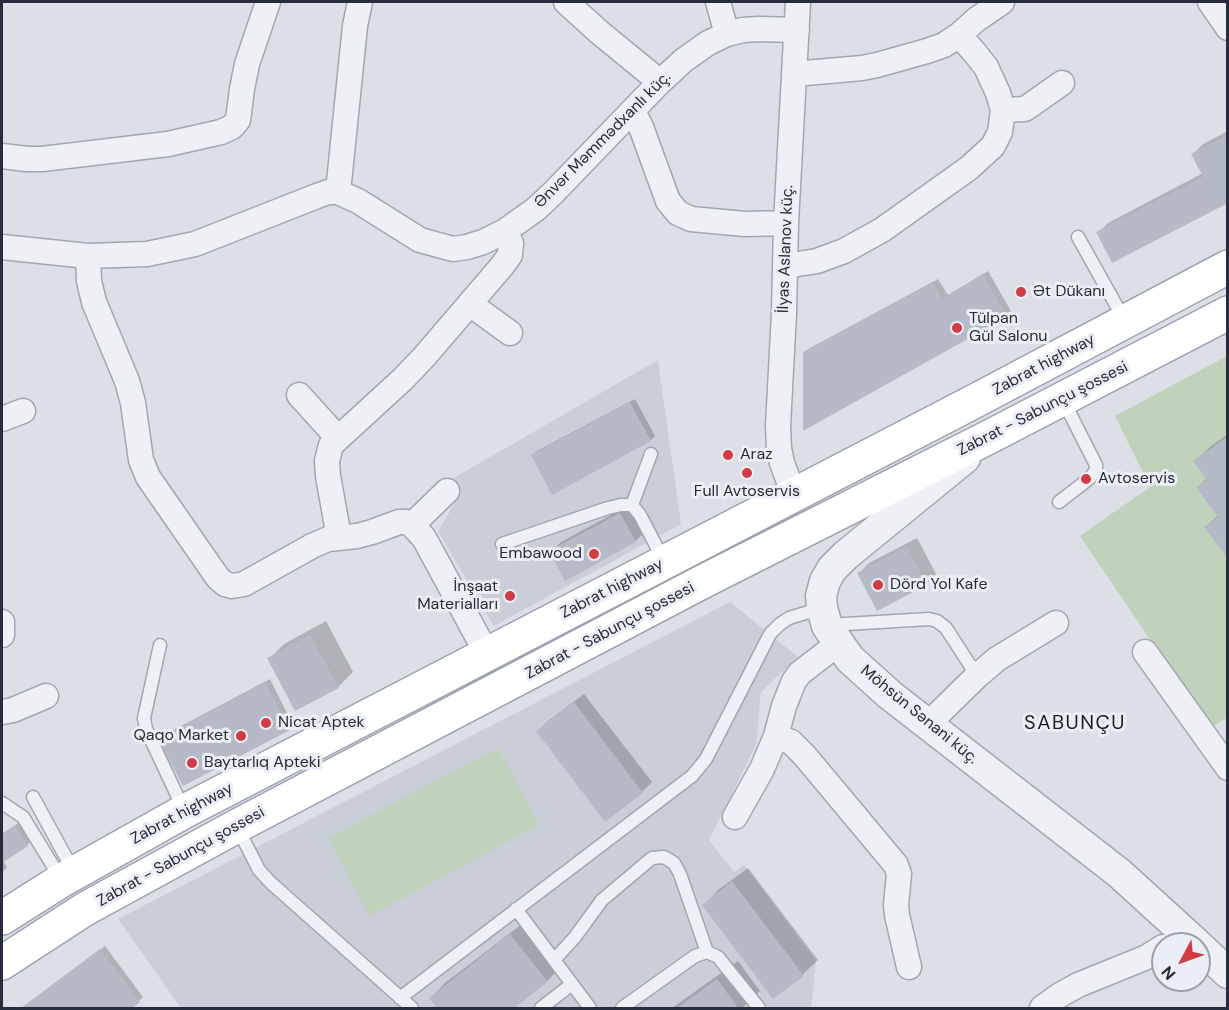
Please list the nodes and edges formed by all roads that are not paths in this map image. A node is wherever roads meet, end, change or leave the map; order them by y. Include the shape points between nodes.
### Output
1 (268, 2) edge
2 (360, 2) edge
3 (718, 2) edge
4 (798, 2) edge
5 (1002, 2) edge
6 (1210, 2) edge
7 (565, 11) edge
8 (1227, 28) edge
9 (797, 30) junction
10 (727, 34) junction
11 (959, 35) junction
12 (794, 74) junction
13 (1062, 82) dead end
14 (647, 96) junction
15 (1003, 110) junction
16 (2, 156) edge
17 (338, 192) junction
18 (786, 222) junction
19 (505, 231) junction
20 (1078, 237) dead end
21 (2, 247) edge
22 (88, 256) junction
23 (785, 266) junction
24 (1227, 267) edge
25 (470, 304) junction
26 (1227, 313) edge
27 (1125, 322) junction
28 (510, 333) dead end
29 (299, 395) dead end
30 (1062, 399) junction
31 (991, 436) junction
32 (338, 438) junction
33 (651, 454) dead end
34 (447, 491) dead end
35 (794, 495) junction
36 (1059, 502) dead end
37 (632, 505) junction
38 (412, 525) junction
39 (339, 537) junction
40 (502, 544) dead end
41 (665, 562) junction
42 (2, 622) edge
43 (1056, 623) dead end
44 (829, 626) junction
45 (2, 635) edge
46 (160, 645) dead end
47 (1144, 652) dead end
48 (487, 654) junction
49 (977, 676) junction
50 (46, 696) dead end
51 (2, 712) edge
52 (928, 724) junction
53 (777, 736) junction
54 (1227, 768) edge
55 (33, 797) dead end
56 (2, 803) edge
57 (185, 811) junction
58 (735, 817) dead end
59 (237, 826) junction
60 (68, 876) junction
61 (516, 909) junction
62 (2, 918) edge
63 (1172, 932) edge
64 (707, 952) junction
65 (1151, 955) edge
66 (554, 960) junction
67 (2, 963) edge
68 (1211, 963) edge
69 (909, 967) dead end
70 (1227, 974) edge
71 (572, 984) junction
72 (400, 998) junction
73 (412, 1008) edge
74 (540, 1008) edge
75 (590, 1008) edge
76 (622, 1008) edge
77 (759, 1008) edge
78 (1042, 1008) edge

1 - 16 street via 248,64 238,120 232,127 168,144 42,159
2 - 17 street
3 - 10 street
4 - 9 street, İlyas Aslanov küç.
5 - 11 street
6 - 8 street
7 - 14 street via 599,32
9 - 10 street, Ənvər Məmmədxanlı küç. via 759,29
9 - 12 street, İlyas Aslanov küç.
10 - 14 street, Ənvər Məmmədxanlı küç. via 684,60
11 - 12 street via 944,45 877,65
11 - 15 street via 986,67
12 - 18 street, İlyas Aslanov küç.
13 - 15 street via 1025,108
14 - 18 street via 642,127 668,201 678,213 691,219 745,224
14 - 19 street, Ənvər Məmmədxanlı küç. via 553,193
15 - 23 street via 993,146 959,175 882,230 844,251 818,261
17 - 19 street, Ənvər Məmmədxanlı küç. via 435,245 467,247
17 - 22 street via 328,192 195,244 147,254
18 - 23 street, İlyas Aslanov küç.
19 - 25 street via 511,243 510,255
20 - 27 lane
21 - 22 street
22 - 39 street via 94,302 133,403 141,460 148,477 218,578 232,586 244,584 312,546
23 - 35 street, İlyas Aslanov küç. via 778,426 782,463
24 - 27 main road, Zabrat highway
25 - 28 street
25 - 32 street via 410,372
26 - 30 main road, Zabrat - Sabunçu şossesi
27 - 35 main road, Zabrat highway
29 - 32 street
30 - 31 main road, Zabrat - Sabunçu şossesi
30 - 36 lane via 1096,470
31 - 44 street via 832,570 821,596
31 - 59 main road, Zabrat - Sabunçu şossesi via 704,581
32 - 39 street via 327,461
33 - 37 lane
34 - 38 street
35 - 41 main road, Zabrat highway
37 - 40 lane via 608,508
37 - 41 lane
38 - 39 street via 399,522 357,536
38 - 48 street via 424,538
41 - 48 main road, Zabrat highway
42 - 45 street
43 - 49 street
44 - 49 lane via 937,621 946,628
44 - 52 street, Möhsün Sənani küç. via 850,659
44 - 53 street via 795,681
44 - 61 lane via 789,618 780,624 770,634 706,759 692,776
46 - 57 lane via 144,718
47 - 54 street
48 - 57 main road, Zabrat highway
49 - 52 street
50 - 51 street
52 - 63 street, Möhsün Sənani küç. via 1119,873
53 - 58 street
53 - 69 street via 791,742 805,756 896,865 897,915
55 - 60 lane
56 - 60 lane via 22,817
57 - 60 main road, Zabrat highway
59 - 67 main road, Zabrat - Sabunçu şossesi via 85,909
59 - 72 lane via 259,870 271,884
60 - 62 main road, Zabrat highway
61 - 66 lane
61 - 72 lane
64 - 66 lane via 680,874 674,863 664,857 652,858 602,900
64 - 76 lane via 695,956
64 - 77 lane via 718,957
65 - 78 street via 1078,985
66 - 71 lane
68 - 70 street, Möhsün Sənani küç.
71 - 74 lane
71 - 75 lane
72 - 73 lane

